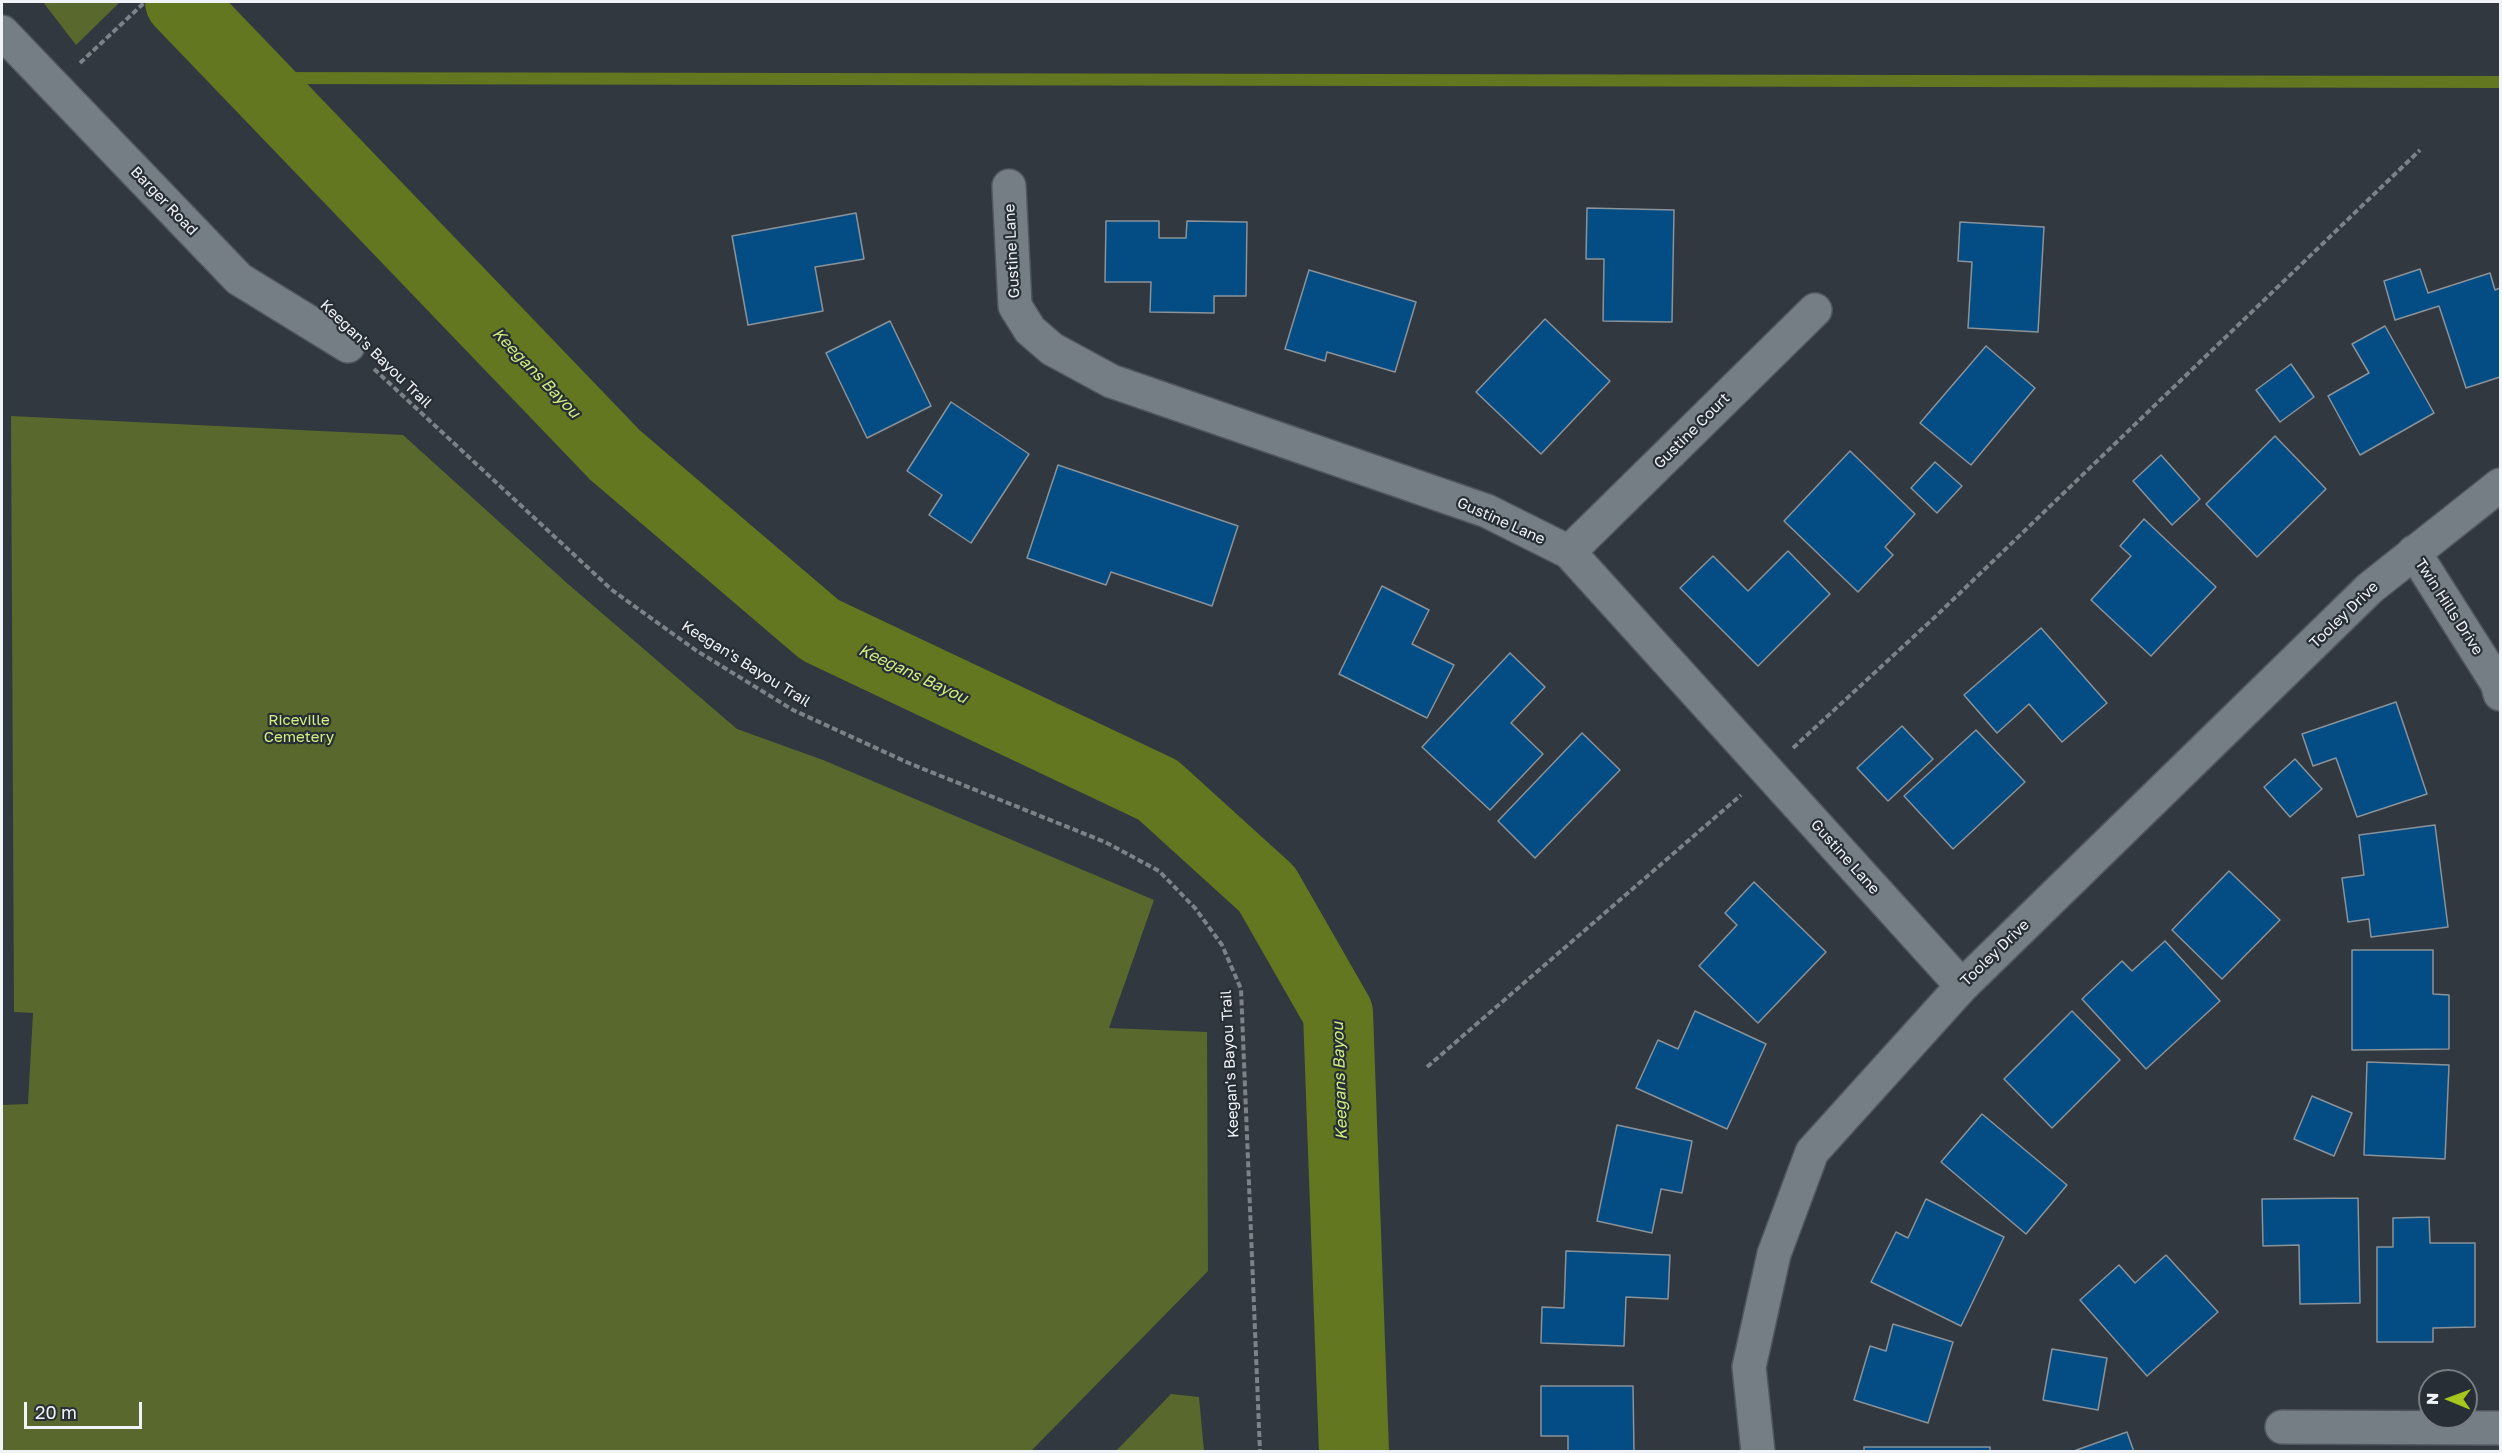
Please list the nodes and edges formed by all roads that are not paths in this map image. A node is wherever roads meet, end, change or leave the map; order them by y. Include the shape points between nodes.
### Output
1 (2, 32) edge
2 (1009, 186) dead end
3 (1815, 310) dead end
4 (348, 346) road end
5 (2500, 486) edge
6 (1569, 552) junction
7 (2414, 552) junction
8 (2500, 694) edge
9 (1962, 986) junction
10 (2282, 1427) dead end
11 (2500, 1428) edge
12 (1758, 1452) edge

1 - 4 street, Barger Road via 239,279
2 - 6 street, Gustine Lane via 1015,306 1030,330 1052,349 1111,381 1487,511
3 - 6 street, Gustine Court
5 - 7 street, Tooley Drive
6 - 9 street, Gustine Lane
7 - 8 street, Twin Hills Drive via 2497,683
7 - 9 street, Tooley Drive via 2370,588
9 - 12 street, Tooley Drive via 1812,1152 1774,1254 1749,1367
10 - 11 street

